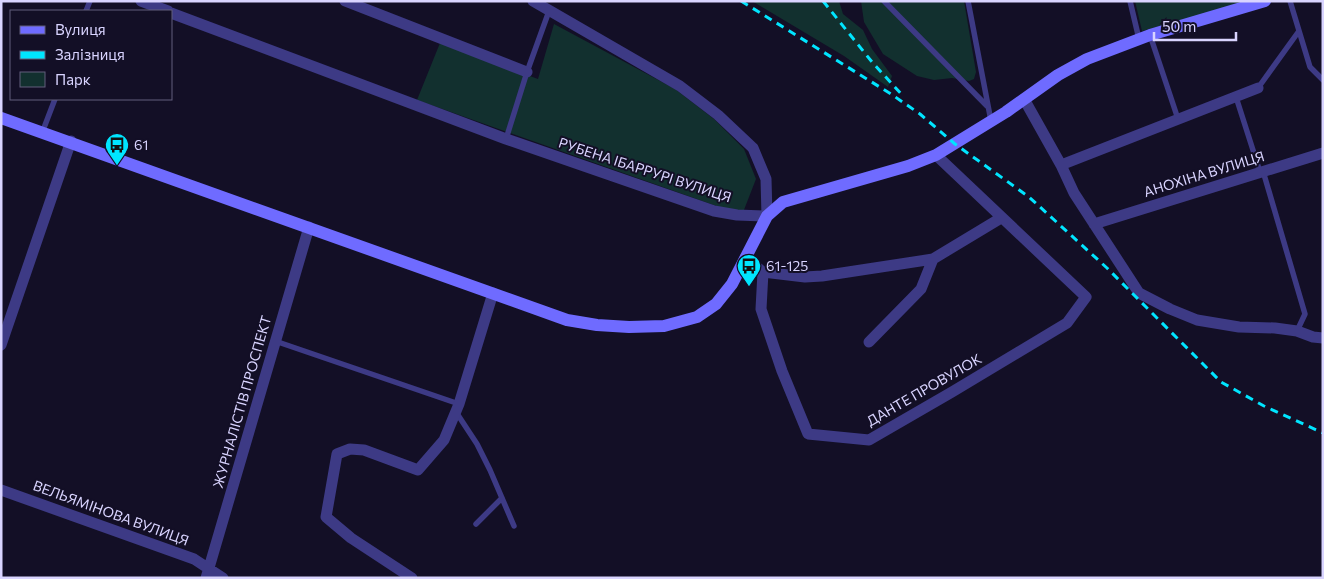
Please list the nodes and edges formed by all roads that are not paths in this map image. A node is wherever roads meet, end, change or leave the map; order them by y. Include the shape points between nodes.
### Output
1 (141, 1) edge
2 (345, 1) edge
3 (533, 1) edge
4 (884, 1) edge
5 (968, 1) edge
6 (1130, 1) edge
7 (1265, 1) edge
8 (1290, 1) edge
9 (165, 10) edge
10 (550, 10) junction
11 (172, 13) edge
12 (1299, 31) junction
13 (1145, 37) junction
14 (527, 72) junction
15 (1323, 80) edge
16 (1258, 88) joint
17 (1236, 97) junction
18 (1024, 99) junction
19 (55, 100) edge
20 (987, 106) junction
21 (1, 118) edge
22 (1178, 119) junction
23 (991, 121) junction
24 (42, 133) junction
25 (506, 139) junction
26 (71, 142) junction
27 (1323, 153) edge
28 (936, 156) junction
29 (1061, 165) junction
30 (1262, 172) junction
31 (767, 216) junction
32 (1001, 218) junction
33 (1094, 224) junction
34 (309, 227) junction
35 (745, 258) junction
36 (933, 259) junction
37 (762, 272) junction
38 (493, 293) junction
39 (5, 320) edge
40 (1297, 331) junction
41 (1323, 338) edge
42 (275, 341) junction
43 (870, 342) dead end
44 (1, 345) edge
45 (458, 408) junction
46 (1, 490) edge
47 (502, 498) junction
48 (476, 524) dead end
49 (514, 526) dead end
50 (207, 573) edge
51 (223, 578) edge
52 (412, 578) edge

1 - 9 street
2 - 14 street
3 - 10 street
4 - 20 lane
5 - 20 lane
6 - 13 lane
7 - 13 main road
8 - 12 lane
10 - 14 lane
10 - 31 street via 680,86 753,148 766,179
11 - 25 street, РУБЕНА ІБАРРУРІ ВУЛИЦЯ
12 - 15 lane via 1310,67
12 - 16 lane
13 - 18 main road via 1087,59
13 - 22 lane
14 - 25 lane
16 - 17 street
17 - 22 street
17 - 30 lane
18 - 23 main road
18 - 29 street
19 - 24 lane
20 - 23 lane
21 - 24 main road
22 - 29 street
23 - 28 main road
24 - 26 main road
25 - 31 street, РУБЕНА ІБАРРУРІ ВУЛИЦЯ via 714,211 737,216
26 - 34 main road
26 - 39 street
27 - 30 street, АНОХІНА ВУЛИЦЯ
28 - 31 main road via 783,202
28 - 32 street, ДАНТЕ ПРОВУЛОК
29 - 33 street
30 - 33 street, АНОХІНА ВУЛИЦЯ
30 - 40 lane via 1306,314
31 - 35 main road
32 - 36 street
32 - 37 street, ДАНТЕ ПРОВУЛОК via 1086,297 1067,323 869,440 808,434 761,310
33 - 40 street via 1139,293 1170,310 1197,320 1239,327
34 - 38 main road
34 - 42 street, ЖУРНАЛІСТІВ ПРОСПЕКТ
35 - 37 street
35 - 38 main road via 732,284 716,304 697,317 664,326 597,326 567,320
36 - 37 street via 822,276
36 - 43 street via 921,289
38 - 45 street
39 - 44 street
40 - 41 street
42 - 45 lane
42 - 50 street, ЖУРНАЛІСТІВ ПРОСПЕКТ
45 - 47 lane
45 - 52 street via 444,440 418,470 364,450 350,449 337,454 326,517 351,538
46 - 50 street, ВЕЛЬЯМІНОВА ВУЛИЦЯ via 194,559
47 - 48 lane
47 - 49 lane
50 - 51 street

